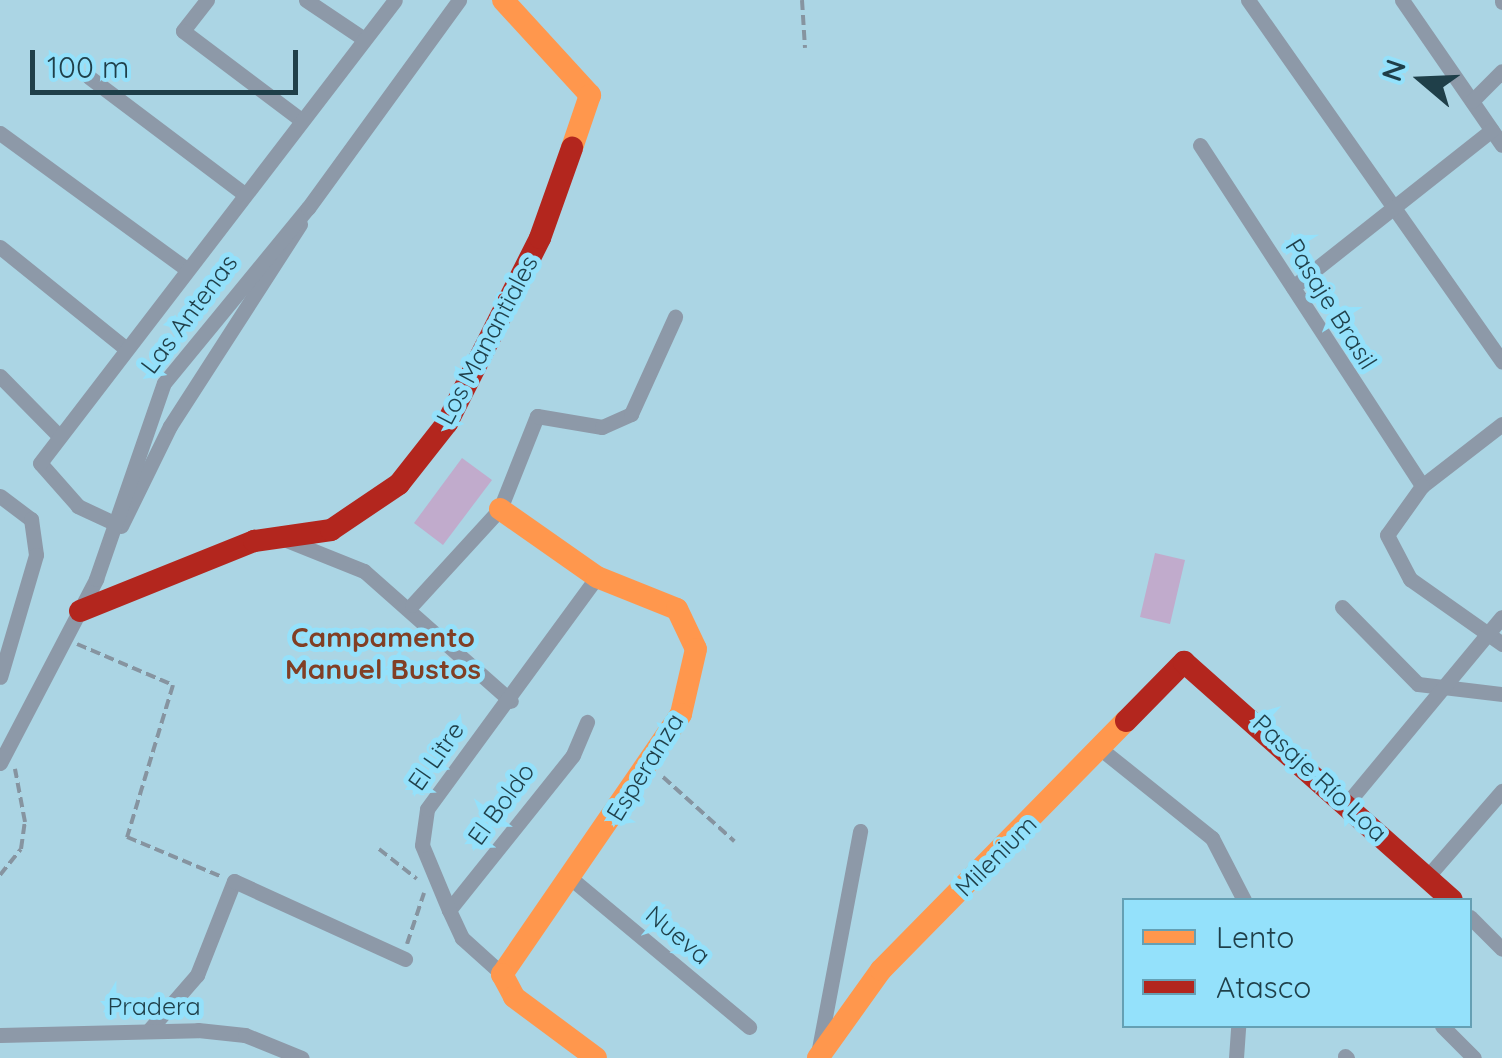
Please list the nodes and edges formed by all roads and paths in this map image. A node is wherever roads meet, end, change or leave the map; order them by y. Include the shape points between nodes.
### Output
1 (207, 0) edge
2 (306, 0) edge
3 (395, 0) edge
4 (459, 0) edge
5 (503, 0) edge
6 (802, 0) edge
7 (1248, 0) edge
8 (1402, 0) edge
9 (364, 40) junction
10 (805, 48) dead end
11 (1502, 71) edge
12 (89, 77) dead end
13 (1472, 102) junction
14 (301, 120) junction
15 (1492, 130) junction
16 (0, 133) edge
17 (1200, 144) dead end
18 (1502, 146) edge
19 (244, 194) junction
20 (308, 208) junction
21 (1392, 216) junction
22 (0, 247) edge
23 (186, 268) junction
24 (1293, 288) junction
25 (675, 317) dead end
26 (124, 347) junction
27 (1502, 362) edge
28 (0, 376) edge
29 (1502, 424) edge
30 (56, 433) junction
31 (1422, 486) junction
32 (0, 496) edge
33 (500, 509) junction
34 (114, 523) junction
35 (284, 540) junction
36 (597, 577) junction
37 (96, 579) junction
38 (412, 605) junction
39 (1342, 607) dead end
40 (80, 611) junction
41 (1502, 617) edge
42 (65, 636) junction
43 (1496, 640) edge
44 (1184, 662) joint
45 (0, 677) edge
46 (1445, 688) junction
47 (1502, 694) edge
48 (510, 700) junction
49 (587, 722) dead end
50 (6, 750) edge
51 (1102, 750) junction
52 (0, 764) edge
53 (649, 764) junction
54 (1502, 792) edge
55 (1348, 802) junction
56 (1496, 811) edge
57 (860, 830) dead end
58 (734, 841) dead end
59 (379, 849) dead end
60 (0, 875) edge
61 (1428, 876) junction
62 (574, 880) junction
63 (234, 881) junction
64 (429, 888) junction
65 (1243, 898) edge
66 (1450, 898) edge
67 (449, 910) junction
68 (1472, 919) edge
69 (1502, 949) edge
70 (404, 959) joint
71 (502, 974) junction
72 (749, 1027) dead end
73 (1238, 1028) edge
74 (1444, 1028) edge
75 (150, 1029) junction
76 (0, 1035) edge
77 (302, 1058) edge
78 (596, 1058) edge
79 (818, 1058) edge
80 (1236, 1058) edge
81 (1474, 1058) edge

1 - 14 street via 183,31
2 - 9 street
3 - 9 street
4 - 20 street, Las Antenas
5 - 35 street, Los Manantiales via 590,94 540,238 447,422 399,484 330,530
6 - 10 path
7 - 21 street
8 - 13 street
9 - 14 street
11 - 13 street
12 - 19 street
13 - 15 street
14 - 19 street
15 - 18 street
15 - 21 street
16 - 23 street
17 - 24 street, Pasaje Brasil
19 - 23 street
20 - 34 street, Las Antenas via 164,383
20 - 37 street, Las Antenas via 286,256 170,426
21 - 24 street
21 - 27 street
22 - 26 street
23 - 26 street
24 - 31 street, Pasaje Brasil
25 - 33 street via 631,414 602,428 537,416
26 - 30 street
28 - 30 street
29 - 31 street
30 - 34 street via 40,463 78,506
31 - 43 street via 1391,522 1389,550 1446,612
32 - 45 street via 32,519 36,554
33 - 36 street, Esperanza
33 - 38 street
34 - 37 street, Las Antenas
35 - 38 street via 364,570
35 - 40 street, Los Manantiales via 254,541
36 - 48 street, El Litre
36 - 53 street, Esperanza via 653,595 691,627 693,680
37 - 40 street, Las Antenas
38 - 48 street
39 - 46 street via 1402,672
40 - 42 street, Las Antenas
41 - 43 street
42 - 50 street, Las Antenas
42 - 63 path via 173,685 127,837
43 - 46 street
44 - 51 street, Milenium
44 - 55 street, Pasaje Río Loa
46 - 47 street
46 - 55 street
48 - 67 street, El Litre via 428,809 422,845
49 - 67 street, El Boldo via 573,755
50 - 52 street, Las Antenas
50 - 60 path via 25,822 21,849
51 - 65 street via 1212,838
51 - 79 street, Milenium via 881,970
53 - 58 path
53 - 62 street, Esperanza
54 - 56 street
55 - 61 street, Pasaje Río Loa
56 - 61 street
57 - 79 street
59 - 64 path
61 - 66 street, Pasaje Río Loa
62 - 71 street, Esperanza
62 - 72 street, Nueva
63 - 70 street
63 - 75 street via 197,975
64 - 67 path
64 - 70 path via 414,906
67 - 71 street, El Litre via 462,938
68 - 69 street
71 - 78 street via 514,997
73 - 80 street
74 - 81 street
75 - 76 street, Pradera
75 - 77 street, Pradera via 245,1035

